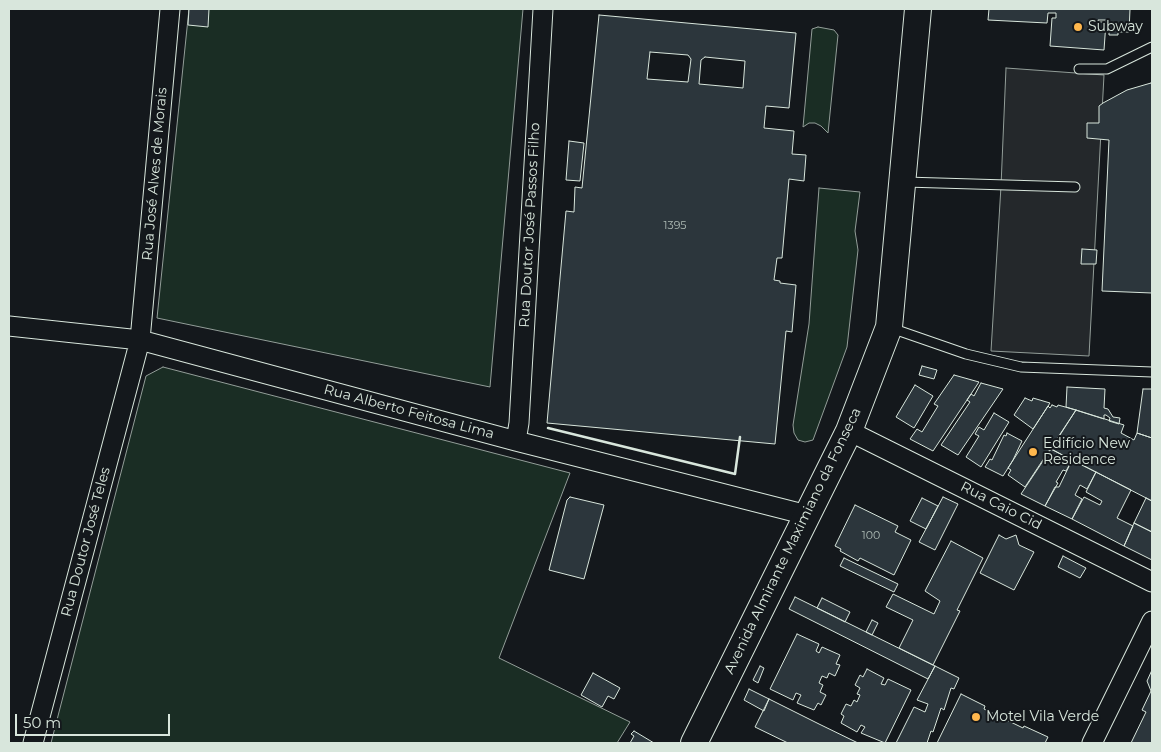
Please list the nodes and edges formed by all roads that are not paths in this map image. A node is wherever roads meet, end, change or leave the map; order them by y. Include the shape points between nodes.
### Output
1 (170, 9) edge
2 (543, 9) edge
3 (914, 9) edge
4 (1152, 47) edge
5 (1079, 69) dead end
6 (902, 182) junction
7 (1074, 187) dead end
8 (9, 326) edge
9 (889, 328) junction
10 (140, 340) junction
11 (1152, 372) edge
12 (849, 431) junction
13 (516, 441) junction
14 (807, 515) junction
15 (1152, 582) edge
16 (1152, 621) edge
17 (696, 742) edge
18 (33, 743) edge
19 (1092, 743) edge

1 - 10 street, Rua José Alves de Morais
2 - 13 street, Rua Doutor José Passos Filho
3 - 6 main road, Avenida Almirante Maximiano da Fonseca
4 - 5 lane via 1108,69
6 - 7 lane
6 - 9 main road, Avenida Almirante Maximiano da Fonseca
8 - 10 street, Rua Alberto Feitosa Lima
9 - 11 lane via 966,354 1021,367
9 - 12 main road, Avenida Almirante Maximiano da Fonseca
10 - 13 street, Rua Alberto Feitosa Lima
10 - 18 street, Rua Doutor José Teles
12 - 14 main road, Avenida Almirante Maximiano da Fonseca
12 - 15 street, Rua Caio Cid
13 - 14 street, Rua Alberto Feitosa Lima
14 - 17 main road, Avenida Almirante Maximiano da Fonseca
16 - 19 street

